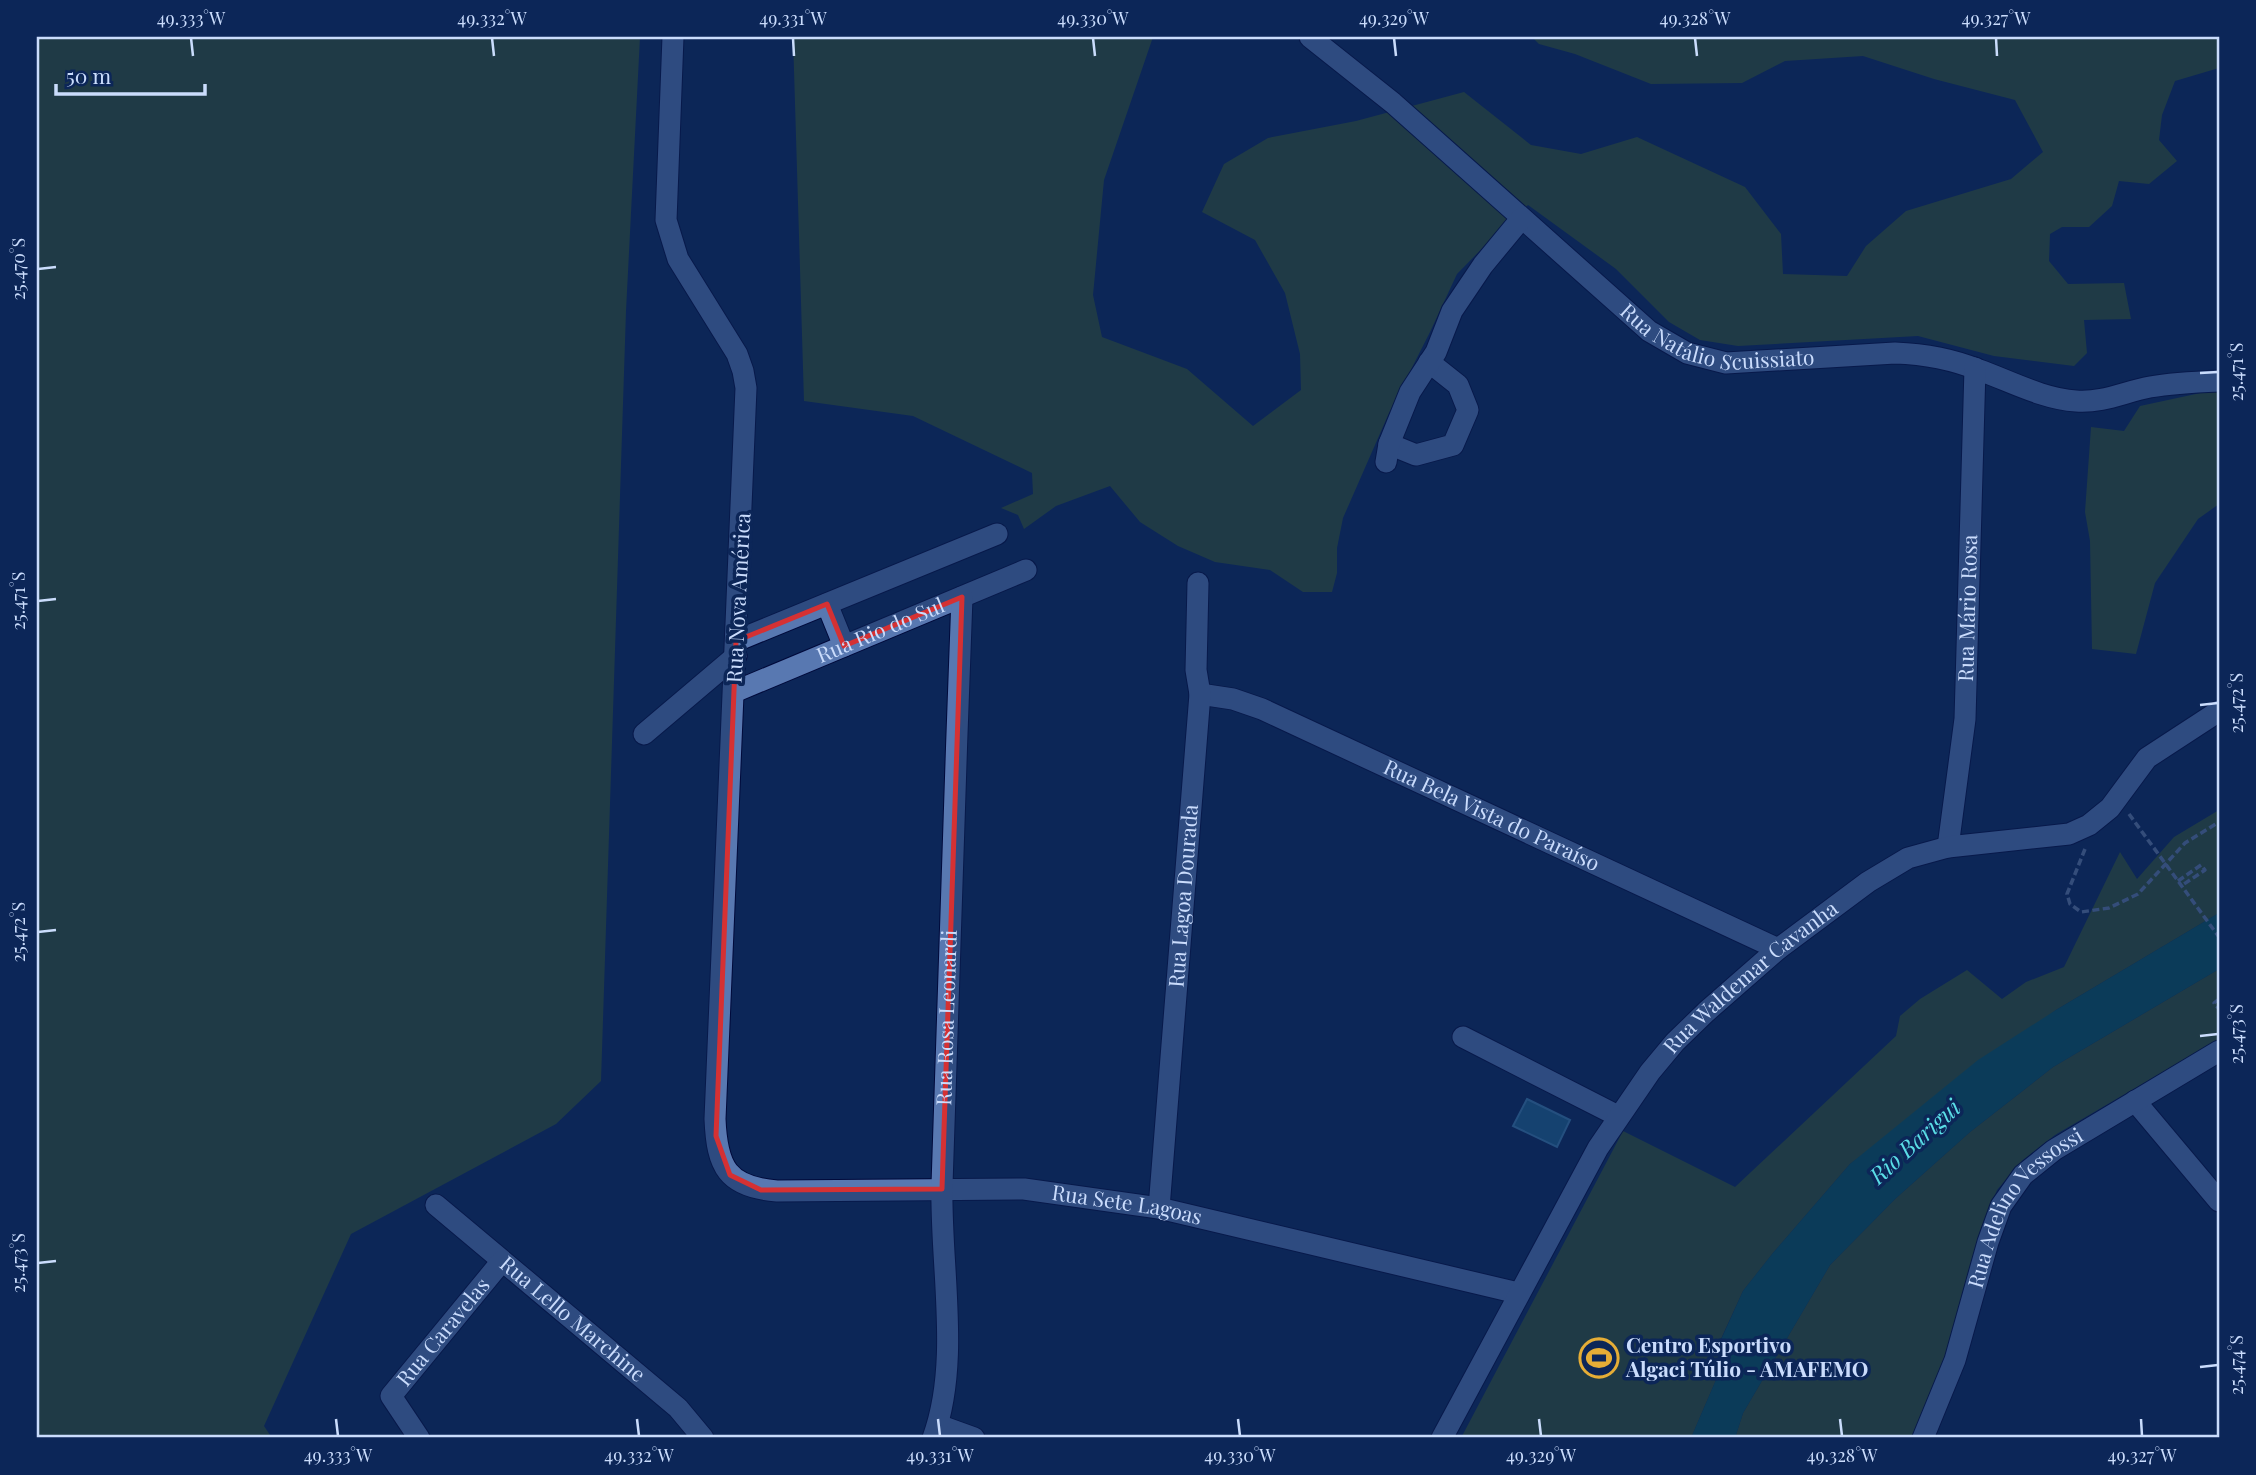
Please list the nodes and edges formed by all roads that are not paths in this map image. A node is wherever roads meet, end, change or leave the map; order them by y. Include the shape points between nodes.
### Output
1 (673, 37) edge
2 (1310, 37) edge
3 (1521, 219) junction
4 (1429, 362) junction
5 (1975, 368) junction
6 (2219, 381) edge
7 (997, 534) dead end
8 (1026, 570) dead end
9 (1198, 583) dead end
10 (962, 597) junction
11 (827, 604) junction
12 (844, 646) junction
13 (736, 649) junction
14 (734, 692) junction
15 (1200, 694) junction
16 (2219, 711) edge
17 (644, 734) dead end
18 (1948, 847) junction
19 (1778, 949) junction
20 (1463, 1037) dead end
21 (2219, 1051) edge
22 (2136, 1101) junction
23 (1618, 1116) junction
24 (730, 1175) joint
25 (942, 1189) junction
26 (2219, 1201) edge
27 (436, 1205) dead end
28 (1159, 1208) junction
29 (502, 1261) junction
30 (1518, 1293) junction
31 (935, 1432) edge
32 (696, 1434) edge
33 (419, 1438) edge
34 (974, 1438) edge
35 (1442, 1438) edge
36 (1923, 1438) edge

1 - 13 street, Rua Nova América via 666,219 678,259 737,354 746,388
2 - 3 street, Rua Natálio Scuissiato via 1393,103
3 - 4 street via 1452,311
3 - 5 street, Rua Natálio Scuissiato via 1649,331 1706,360 1751,363 1906,353 1941,357
4 - 4 street via 1458,385 1468,410 1453,445 1416,455 1387,453 1410,392
5 - 6 street, Rua Natálio Scuissiato via 2035,392 2076,401 2113,398 2171,384
5 - 18 street, Rua Mário Rosa via 1965,719
7 - 11 street
8 - 10 street, Rua Rio do Sul
9 - 15 street, Rua Lagoa Dourada via 1196,670
10 - 12 street, Rua Rio do Sul
10 - 25 street, Rua Rosa Leonardi
11 - 12 street
11 - 13 street
12 - 14 street, Rua Rio do Sul
13 - 14 street, Rua Nova América
13 - 17 street
14 - 24 street, Rua Nova América via 715,1118 719,1153
15 - 19 street, Rua Bela Vista do Paraíso via 1262,709
15 - 28 street, Rua Lagoa Dourada
16 - 18 street, Rua Waldemar Cavanha via 2147,758 2101,817 2080,830
18 - 19 street, Rua Waldemar Cavanha via 1894,865
19 - 23 street, Rua Waldemar Cavanha via 1675,1042
20 - 23 street
21 - 22 street, Rua Adelino Vessossi
22 - 26 street
22 - 36 street, Rua Adelino Vessossi via 2038,1161 2011,1189 1988,1242 1955,1360
23 - 30 street, Rua Waldemar Cavanha
24 - 25 street, Rua Sete Lagoas via 737,1182 769,1191
25 - 28 street, Rua Sete Lagoas via 1024,1189
25 - 31 street, Rua Rosa Leonardi via 946,1364
27 - 29 street, Rua Lello Marchine
28 - 30 street, Rua Sete Lagoas
29 - 32 street, Rua Lello Marchine via 678,1408
29 - 33 street, Rua Caravelas via 391,1396
30 - 35 street, Rua Waldemar Cavanha
31 - 34 street

